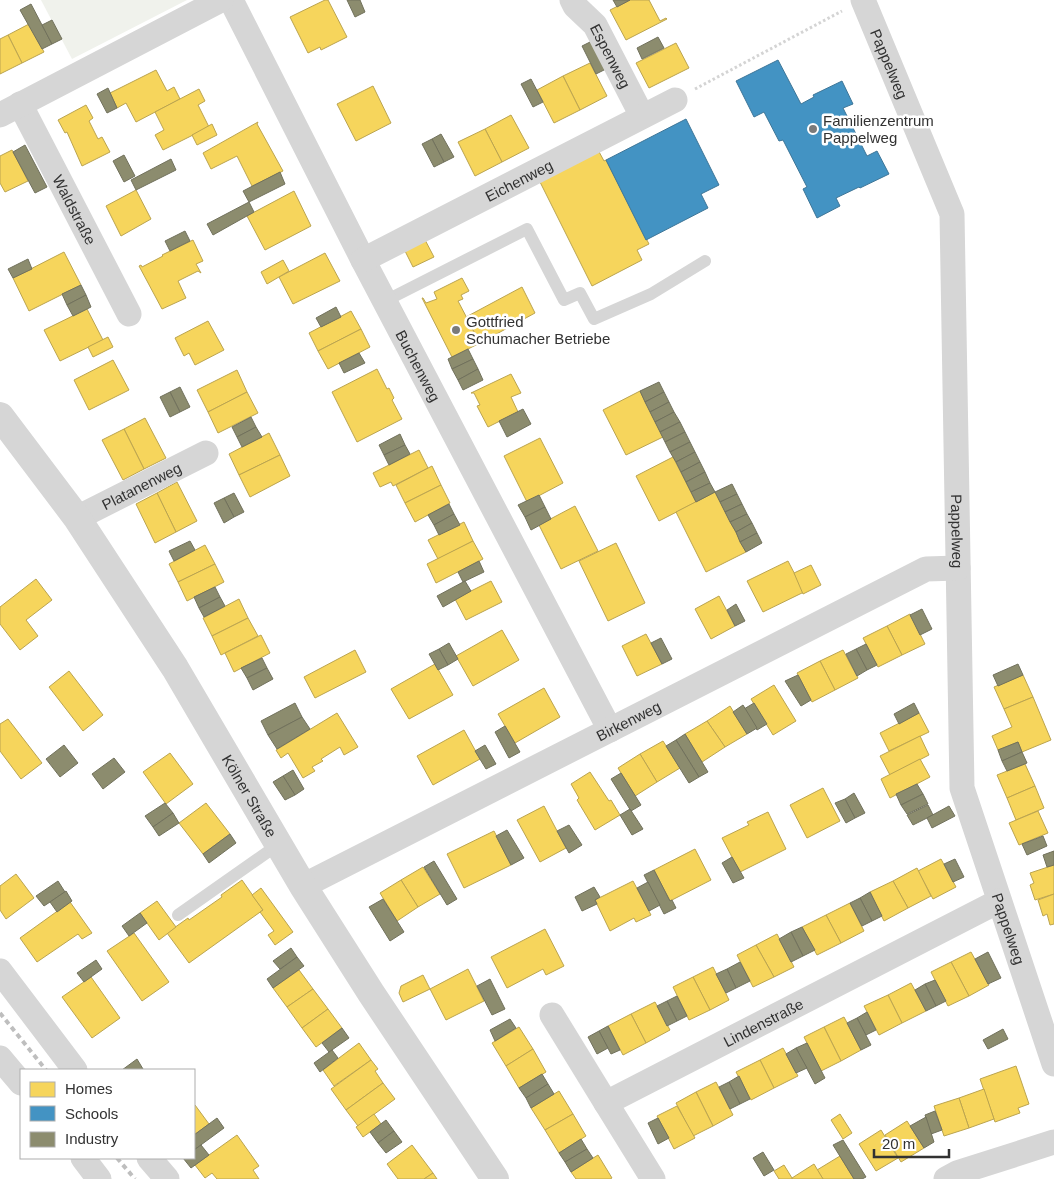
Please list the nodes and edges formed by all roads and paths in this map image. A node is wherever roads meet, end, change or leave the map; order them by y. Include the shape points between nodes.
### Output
1 (221, 0) edge
2 (231, 0) edge
3 (572, 0) edge
4 (854, 5) edge
5 (674, 100) joint
6 (10, 109) edge
7 (642, 116) junction
8 (364, 260) junction
9 (705, 261) dead end
10 (385, 301) junction
11 (129, 314) dead end
12 (0, 416) edge
13 (206, 453) dead end
14 (77, 518) junction
15 (958, 568) junction
16 (610, 730) junction
17 (279, 844) junction
18 (303, 886) junction
19 (999, 901) junction
20 (178, 916) dead end
21 (0, 972) edge
22 (552, 1015) dead end
23 (0, 1058) edge
24 (1054, 1064) edge
25 (74, 1069) edge
26 (20, 1082) edge
27 (606, 1103) junction
28 (1054, 1142) edge
29 (84, 1159) edge
30 (150, 1159) edge
31 (99, 1179) edge
32 (167, 1179) edge
33 (495, 1179) edge
34 (653, 1179) edge
35 (946, 1179) edge

1 - 6 street, Waldstraße
2 - 8 street, Buchenweg
3 - 7 street, Espenweg via 595,25
4 - 5 path
4 - 15 street, Pappelweg via 952,214
5 - 7 street, Eichenweg
6 - 11 street, Waldstraße
7 - 8 street, Eichenweg
8 - 10 street, Buchenweg
9 - 10 lane via 650,294 594,319 580,293 564,300 527,229
10 - 16 street, Buchenweg
12 - 14 street, Kölner Straße
13 - 14 street, Platanenweg
14 - 17 street, Kölner Straße via 175,668
15 - 16 street, Birkenweg via 926,569
15 - 19 street, Pappelweg via 962,788
16 - 18 street, Birkenweg
17 - 18 street, Kölner Straße
17 - 20 lane
18 - 33 street, Kölner Straße
19 - 24 street, Pappelweg
19 - 27 street, Lindenstraße
21 - 25 street
22 - 27 street
23 - 26 street
27 - 34 street
28 - 35 street
29 - 31 street
30 - 32 street

